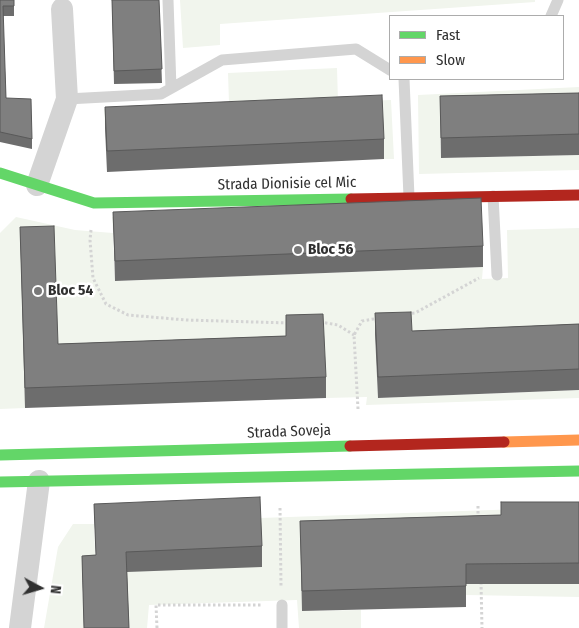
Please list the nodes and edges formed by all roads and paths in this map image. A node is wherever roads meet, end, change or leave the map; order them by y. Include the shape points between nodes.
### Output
1 (168, 0) edge
2 (558, 0) edge
3 (62, 9) dead end
4 (551, 15) edge
5 (389, 69) edge
6 (404, 80) edge
7 (171, 88) junction
8 (67, 99) junction
9 (0, 173) edge
10 (37, 184) junction
11 (579, 195) edge
12 (493, 196) junction
13 (409, 198) junction
14 (94, 203) junction
15 (497, 275) joint
16 (406, 314) edge
17 (388, 317) edge
18 (312, 322) edge
19 (295, 323) edge
20 (354, 336) junction
21 (358, 409) dead end
22 (579, 440) edge
23 (0, 455) edge
24 (579, 471) edge
25 (39, 481) junction
26 (0, 482) edge
27 (478, 506) dead end
28 (280, 508) dead end
29 (479, 525) edge
30 (481, 581) edge
31 (282, 605) junction
32 (20, 628) edge
33 (157, 628) edge
34 (282, 628) edge
35 (482, 628) edge

1 - 7 lane
2 - 4 lane
3 - 8 street
5 - 7 lane via 356,49 232,59 222,60
6 - 13 lane
7 - 8 lane via 161,94
8 - 10 street
9 - 10 main road, Strada Dionisie cel Mic
10 - 14 main road, Strada Dionisie cel Mic
11 - 12 main road, Strada Dionisie cel Mic
12 - 13 main road, Strada Dionisie cel Mic
12 - 15 lane
13 - 14 main road, Strada Dionisie cel Mic
14 - 19 path via 90,240 94,278 106,304 128,315
15 - 16 path via 476,278 415,313
17 - 20 path via 362,321
18 - 20 path via 338,325
20 - 21 path
22 - 23 main road, Strada Soveja
24 - 25 main road
25 - 26 main road
25 - 32 street
27 - 29 path
28 - 31 path
30 - 35 path
31 - 33 path via 156,606
31 - 34 lane

